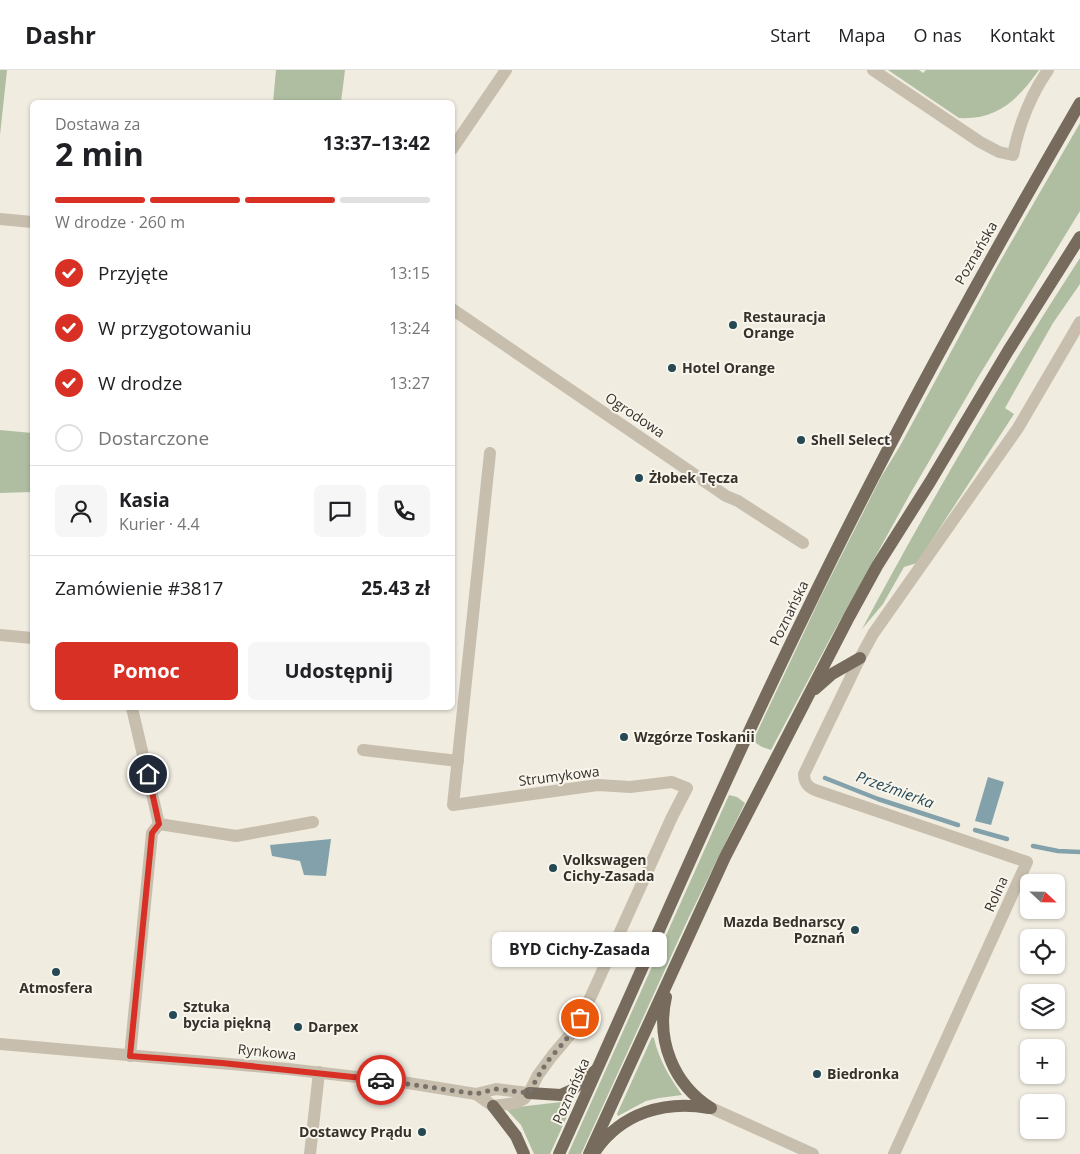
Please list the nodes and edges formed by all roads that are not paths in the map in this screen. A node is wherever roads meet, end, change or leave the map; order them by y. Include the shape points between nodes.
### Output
1 (506, 70) edge
2 (873, 70) edge
3 (1048, 70) edge
4 (1080, 103) edge
5 (455, 145) edge
6 (0, 219) edge
7 (30, 222) edge
8 (1080, 237) edge
9 (455, 311) edge
10 (1080, 322) edge
11 (490, 453) dead end
12 (803, 543) dead end
13 (0, 635) edge
14 (30, 638) edge
15 (860, 658) junction
16 (459, 690) edge
17 (803, 705) junction
18 (132, 710) edge
19 (363, 750) dead end
20 (458, 761) junction
21 (687, 788) joint
22 (314, 822) dead end
23 (159, 824) junction
24 (672, 972) junction
25 (0, 1044) edge
26 (130, 1056) junction
27 (598, 1069) junction
28 (318, 1072) junction
29 (529, 1093) junction
30 (476, 1094) junction
31 (493, 1106) junction
32 (711, 1108) junction
33 (310, 1154) edge
34 (524, 1154) edge
35 (559, 1154) edge
36 (589, 1154) edge
37 (594, 1154) edge
38 (813, 1154) edge
39 (894, 1154) edge

1 - 5 street
2 - 3 street via 980,142 998,152 1013,155 1029,104
4 - 27 main road, Poznańska via 954,323 829,565 753,723
6 - 7 street
8 - 17 main road via 877,566
9 - 12 street, Ogrodowa via 726,496 738,500
10 - 15 street via 1018,428
11 - 16 street
13 - 14 street
15 - 17 main road via 825,680
15 - 39 street, Rolna via 807,765 804,774 809,787 1027,862
16 - 20 street
17 - 24 main road via 725,857
18 - 23 street
19 - 20 street
20 - 21 street, Strumykowa via 454,805 598,785 672,782
21 - 29 street, Poznańska via 574,1030 538,1075
22 - 23 street via 236,836
23 - 26 street via 152,833
24 - 32 main road via 662,1016 666,1050 684,1084
24 - 36 main road
25 - 26 street, Rynkowa
26 - 28 street, Rynkowa
27 - 29 main road via 561,1095
27 - 35 main road, Poznańska
28 - 30 street, Rynkowa via 408,1082
28 - 33 street
29 - 30 street, Rynkowa via 496,1089
29 - 31 street via 519,1102
30 - 31 street
31 - 34 main road via 516,1136
32 - 37 main road via 678,1105 646,1111 618,1126
32 - 38 street

